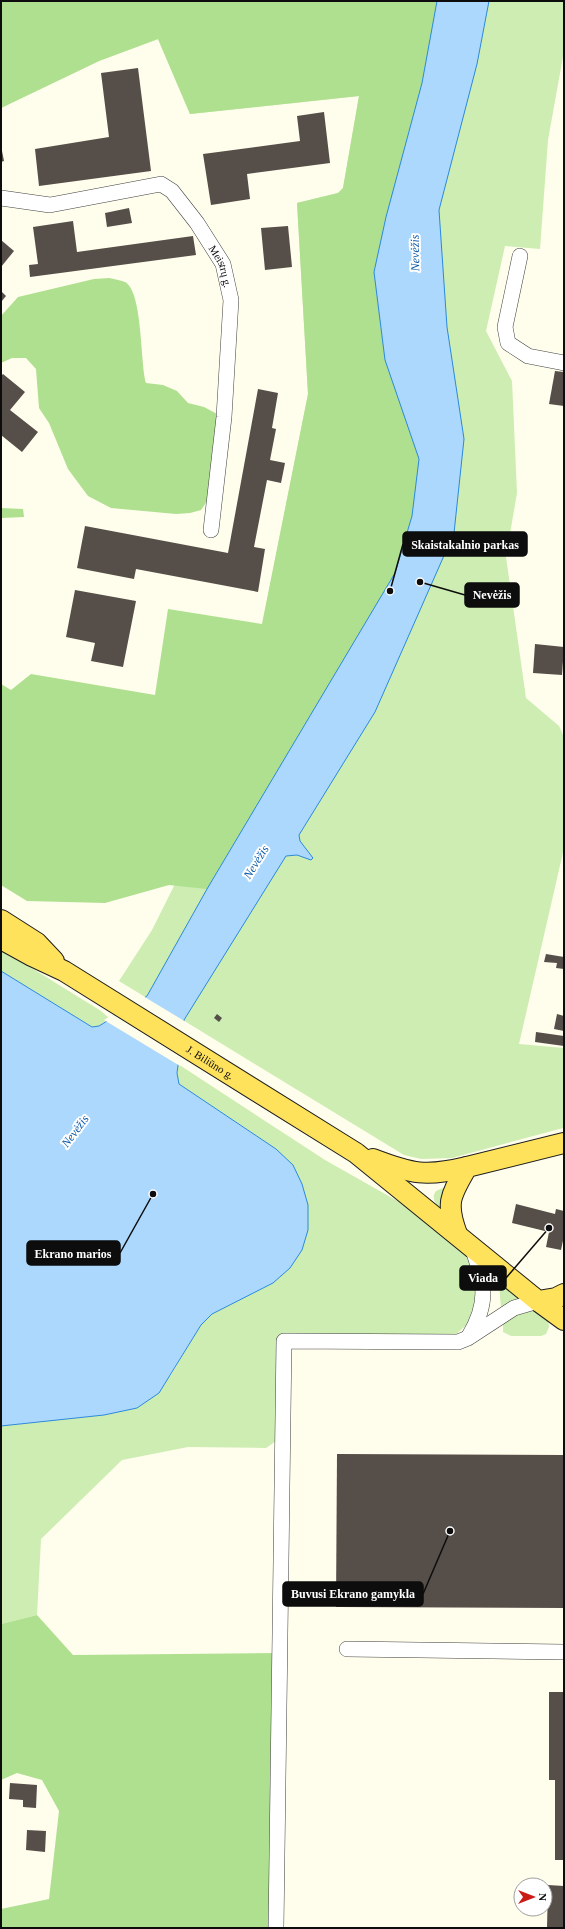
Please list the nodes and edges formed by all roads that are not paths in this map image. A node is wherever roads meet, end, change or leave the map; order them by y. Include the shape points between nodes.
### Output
1 (1, 198) edge
2 (520, 256) dead end
3 (564, 363) edge
4 (211, 530) dead end
5 (1, 920) edge
6 (1, 939) edge
7 (64, 970) junction
8 (564, 1143) edge
9 (356, 1152) junction
10 (467, 1167) junction
11 (464, 1240) junction
12 (564, 1294) edge
13 (538, 1301) junction
14 (564, 1320) edge
15 (468, 1338) junction
16 (347, 1649) dead end
17 (564, 1652) edge
18 (276, 1928) edge

1 - 4 street, Meistrų g. via 50,205 161,184 172,192 197,223 223,264 231,300 224,417
2 - 3 street via 505,327 508,342 528,356
5 - 7 main road, J. Biliūno g. via 37,943
6 - 7 main road, J. Biliūno g.
7 - 9 main road, J. Biliūno g.
8 - 10 main road, J. Biliūno g.
9 - 10 main road, J. Biliūno g. via 417,1174
9 - 11 main road, J. Biliūno g.
10 - 11 main road via 452,1195 450,1207
11 - 13 main road, J. Biliūno g.
11 - 15 street via 482,1276 482,1304 478,1321
12 - 13 main road
13 - 14 main road, J. Biliūno g.
13 - 15 street via 514,1308
15 - 18 street via 458,1342 284,1341
16 - 17 street

